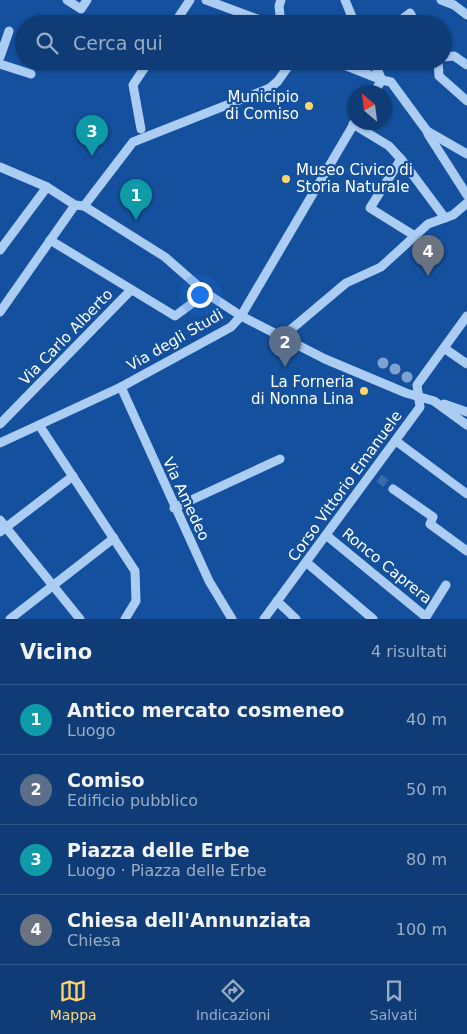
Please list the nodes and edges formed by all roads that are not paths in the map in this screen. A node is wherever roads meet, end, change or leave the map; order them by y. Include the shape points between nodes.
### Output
1 (67, 0) edge
2 (87, 0) edge
3 (190, 0) edge
4 (206, 0) edge
5 (281, 0) edge
6 (345, 0) edge
7 (441, 0) edge
8 (180, 15) edge
9 (246, 15) edge
10 (280, 15) edge
11 (350, 15) edge
12 (467, 15) edge
13 (9, 31) dead end
14 (452, 56) edge
15 (0, 57) edge
16 (0, 64) edge
17 (467, 64) edge
18 (15, 69) edge
19 (19, 70) edge
20 (143, 70) edge
21 (286, 70) edge
22 (358, 70) edge
23 (379, 70) edge
24 (439, 70) edge
25 (31, 74) dead end
26 (387, 81) junction
27 (382, 85) edge
28 (467, 101) edge
29 (141, 129) dead end
30 (350, 130) edge
31 (365, 130) edge
32 (427, 131) junction
33 (467, 154) edge
34 (401, 159) junction
35 (0, 167) edge
36 (47, 188) junction
37 (467, 195) edge
38 (467, 203) edge
39 (79, 206) junction
40 (445, 218) junction
41 (415, 236) junction
42 (50, 240) junction
43 (0, 250) edge
44 (131, 290) junction
45 (206, 292) junction
46 (0, 312) edge
47 (241, 316) junction
48 (467, 316) edge
49 (282, 337) junction
50 (444, 348) junction
51 (467, 364) edge
52 (121, 387) junction
53 (419, 396) junction
54 (434, 401) junction
55 (467, 412) edge
56 (0, 424) edge
57 (39, 425) junction
58 (467, 425) edge
59 (396, 441) junction
60 (0, 443) edge
61 (280, 459) dead end
62 (73, 476) junction
63 (394, 489) tunnel mouth
64 (467, 494) edge
65 (174, 508) junction
66 (2, 527) edge
67 (326, 535) junction
68 (114, 538) junction
69 (467, 551) edge
70 (306, 562) junction
71 (446, 585) dead end
72 (53, 586) junction
73 (277, 601) junction
74 (10, 619) edge
75 (80, 619) edge
76 (125, 619) edge
77 (232, 619) edge
78 (264, 619) edge
79 (296, 619) edge
80 (373, 619) edge

1 - 2 street via 82,9
3 - 8 street
4 - 9 street
5 - 10 street
6 - 11 street
7 - 12 street
13 - 15 street
14 - 17 street
16 - 18 street
19 - 25 street
20 - 29 street via 133,85
21 - 39 street via 270,88 133,142
22 - 26 street
23 - 26 street
24 - 28 street via 439,76
26 - 27 street
26 - 32 street
30 - 47 street, Via degli Studi
31 - 34 street via 389,146
32 - 33 street
32 - 37 street
34 - 40 street
34 - 41 street via 370,208
35 - 36 street
36 - 39 street
36 - 43 street
38 - 40 street
39 - 42 street
39 - 45 street via 164,258
40 - 41 street via 428,224
41 - 49 street via 381,267 346,283
42 - 44 street
42 - 46 street
44 - 45 street via 175,316
44 - 56 street, Via Carlo Alberto
45 - 47 street
47 - 49 street
47 - 52 street, Via degli Studi via 230,327
48 - 50 street, Corso Vittorio Emanuele
49 - 53 street via 325,359
50 - 51 street
50 - 53 street, Corso Vittorio Emanuele via 417,385
52 - 57 street, Via degli Studi
52 - 65 street, Via Amedeo
53 - 54 street
53 - 59 street, Corso Vittorio Emanuele via 420,407
54 - 55 street
54 - 58 street
57 - 60 street, Via degli Studi
57 - 62 street
59 - 64 street
59 - 67 street, Corso Vittorio Emanuele via 375,476
61 - 65 street
62 - 66 street
62 - 68 street
63 - 69 street via 432,516 430,524
65 - 77 street, Via Amedeo via 209,581
66 - 72 street
67 - 70 street, Corso Vittorio Emanuele
67 - 71 street, Ronco Caprera via 426,617
68 - 72 street
68 - 76 street via 135,571 136,601
70 - 73 street, Corso Vittorio Emanuele
70 - 80 street
72 - 74 street
72 - 75 street
73 - 78 street, Corso Vittorio Emanuele
73 - 79 street

